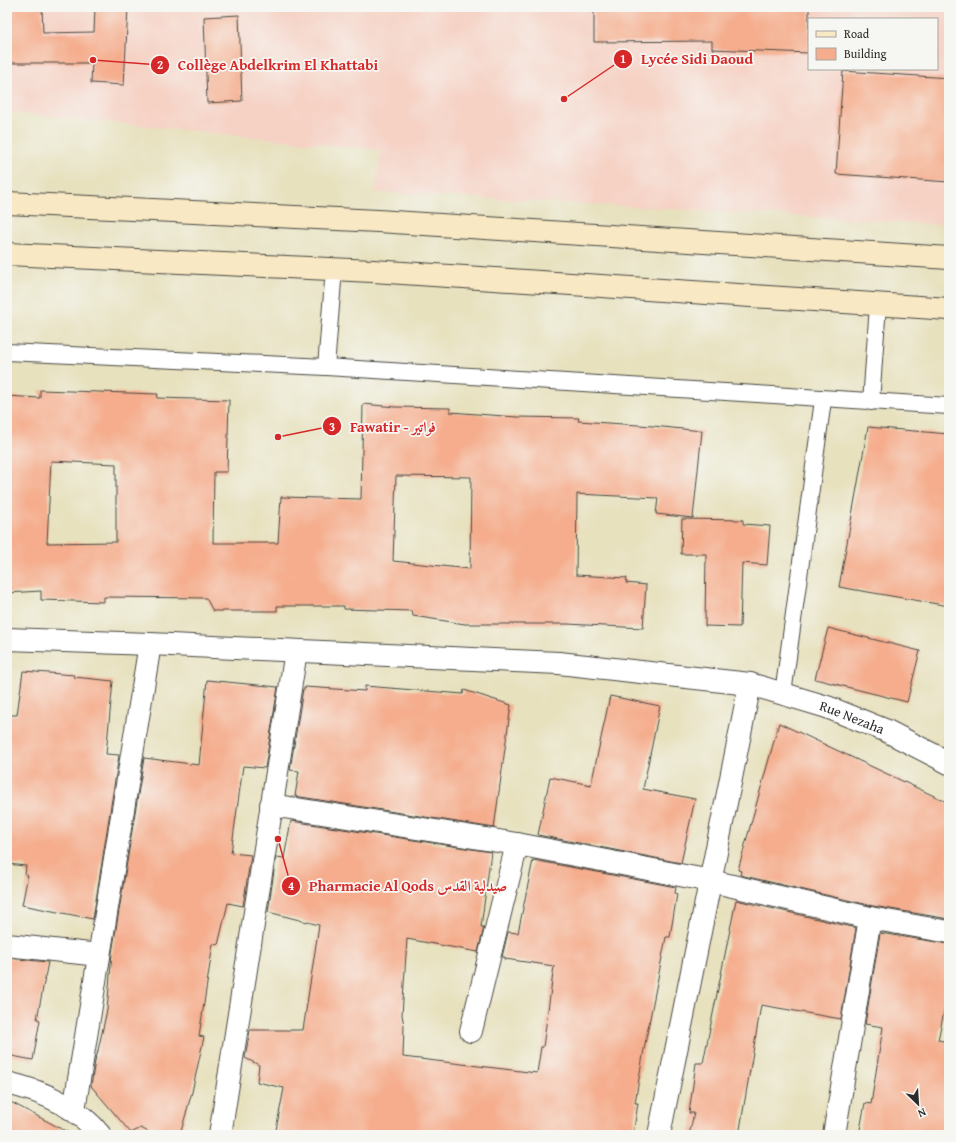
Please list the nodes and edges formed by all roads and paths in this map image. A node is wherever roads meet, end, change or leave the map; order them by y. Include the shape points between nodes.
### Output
1 (7, 203) edge
2 (7, 254) edge
3 (949, 258) edge
4 (334, 269) junction
5 (878, 305) junction
6 (949, 309) edge
7 (7, 352) edge
8 (326, 368) junction
9 (823, 400) junction
10 (871, 402) junction
11 (949, 406) edge
12 (7, 639) edge
13 (150, 644) junction
14 (296, 651) junction
15 (750, 684) junction
16 (783, 694) junction
17 (949, 763) edge
18 (271, 806) junction
19 (517, 844) junction
20 (710, 881) junction
21 (870, 918) junction
22 (949, 932) edge
23 (7, 945) edge
24 (99, 956) junction
25 (470, 1031) dead end
26 (7, 1083) edge
27 (74, 1110) junction
28 (100, 1135) edge
29 (220, 1135) edge
30 (659, 1135) edge
31 (834, 1135) edge

1 - 3 main road via 378,221
2 - 4 main road
4 - 5 main road
4 - 8 lane
5 - 6 main road
5 - 10 lane
7 - 8 lane
8 - 9 lane
9 - 10 lane
9 - 16 lane
10 - 11 lane
12 - 13 street, Rue Nezaha
13 - 14 street, Rue Nezaha
13 - 24 street
14 - 15 street, Rue Nezaha via 558,664
14 - 18 street
15 - 16 street, Rue Nezaha
15 - 20 street
16 - 17 street, Rue Nezaha via 827,707 887,731
18 - 19 street
18 - 29 street
19 - 20 street
19 - 25 street
20 - 21 street
20 - 30 street
21 - 22 street
21 - 31 street
23 - 24 street
24 - 27 street
26 - 27 street via 52,1098
27 - 28 street

